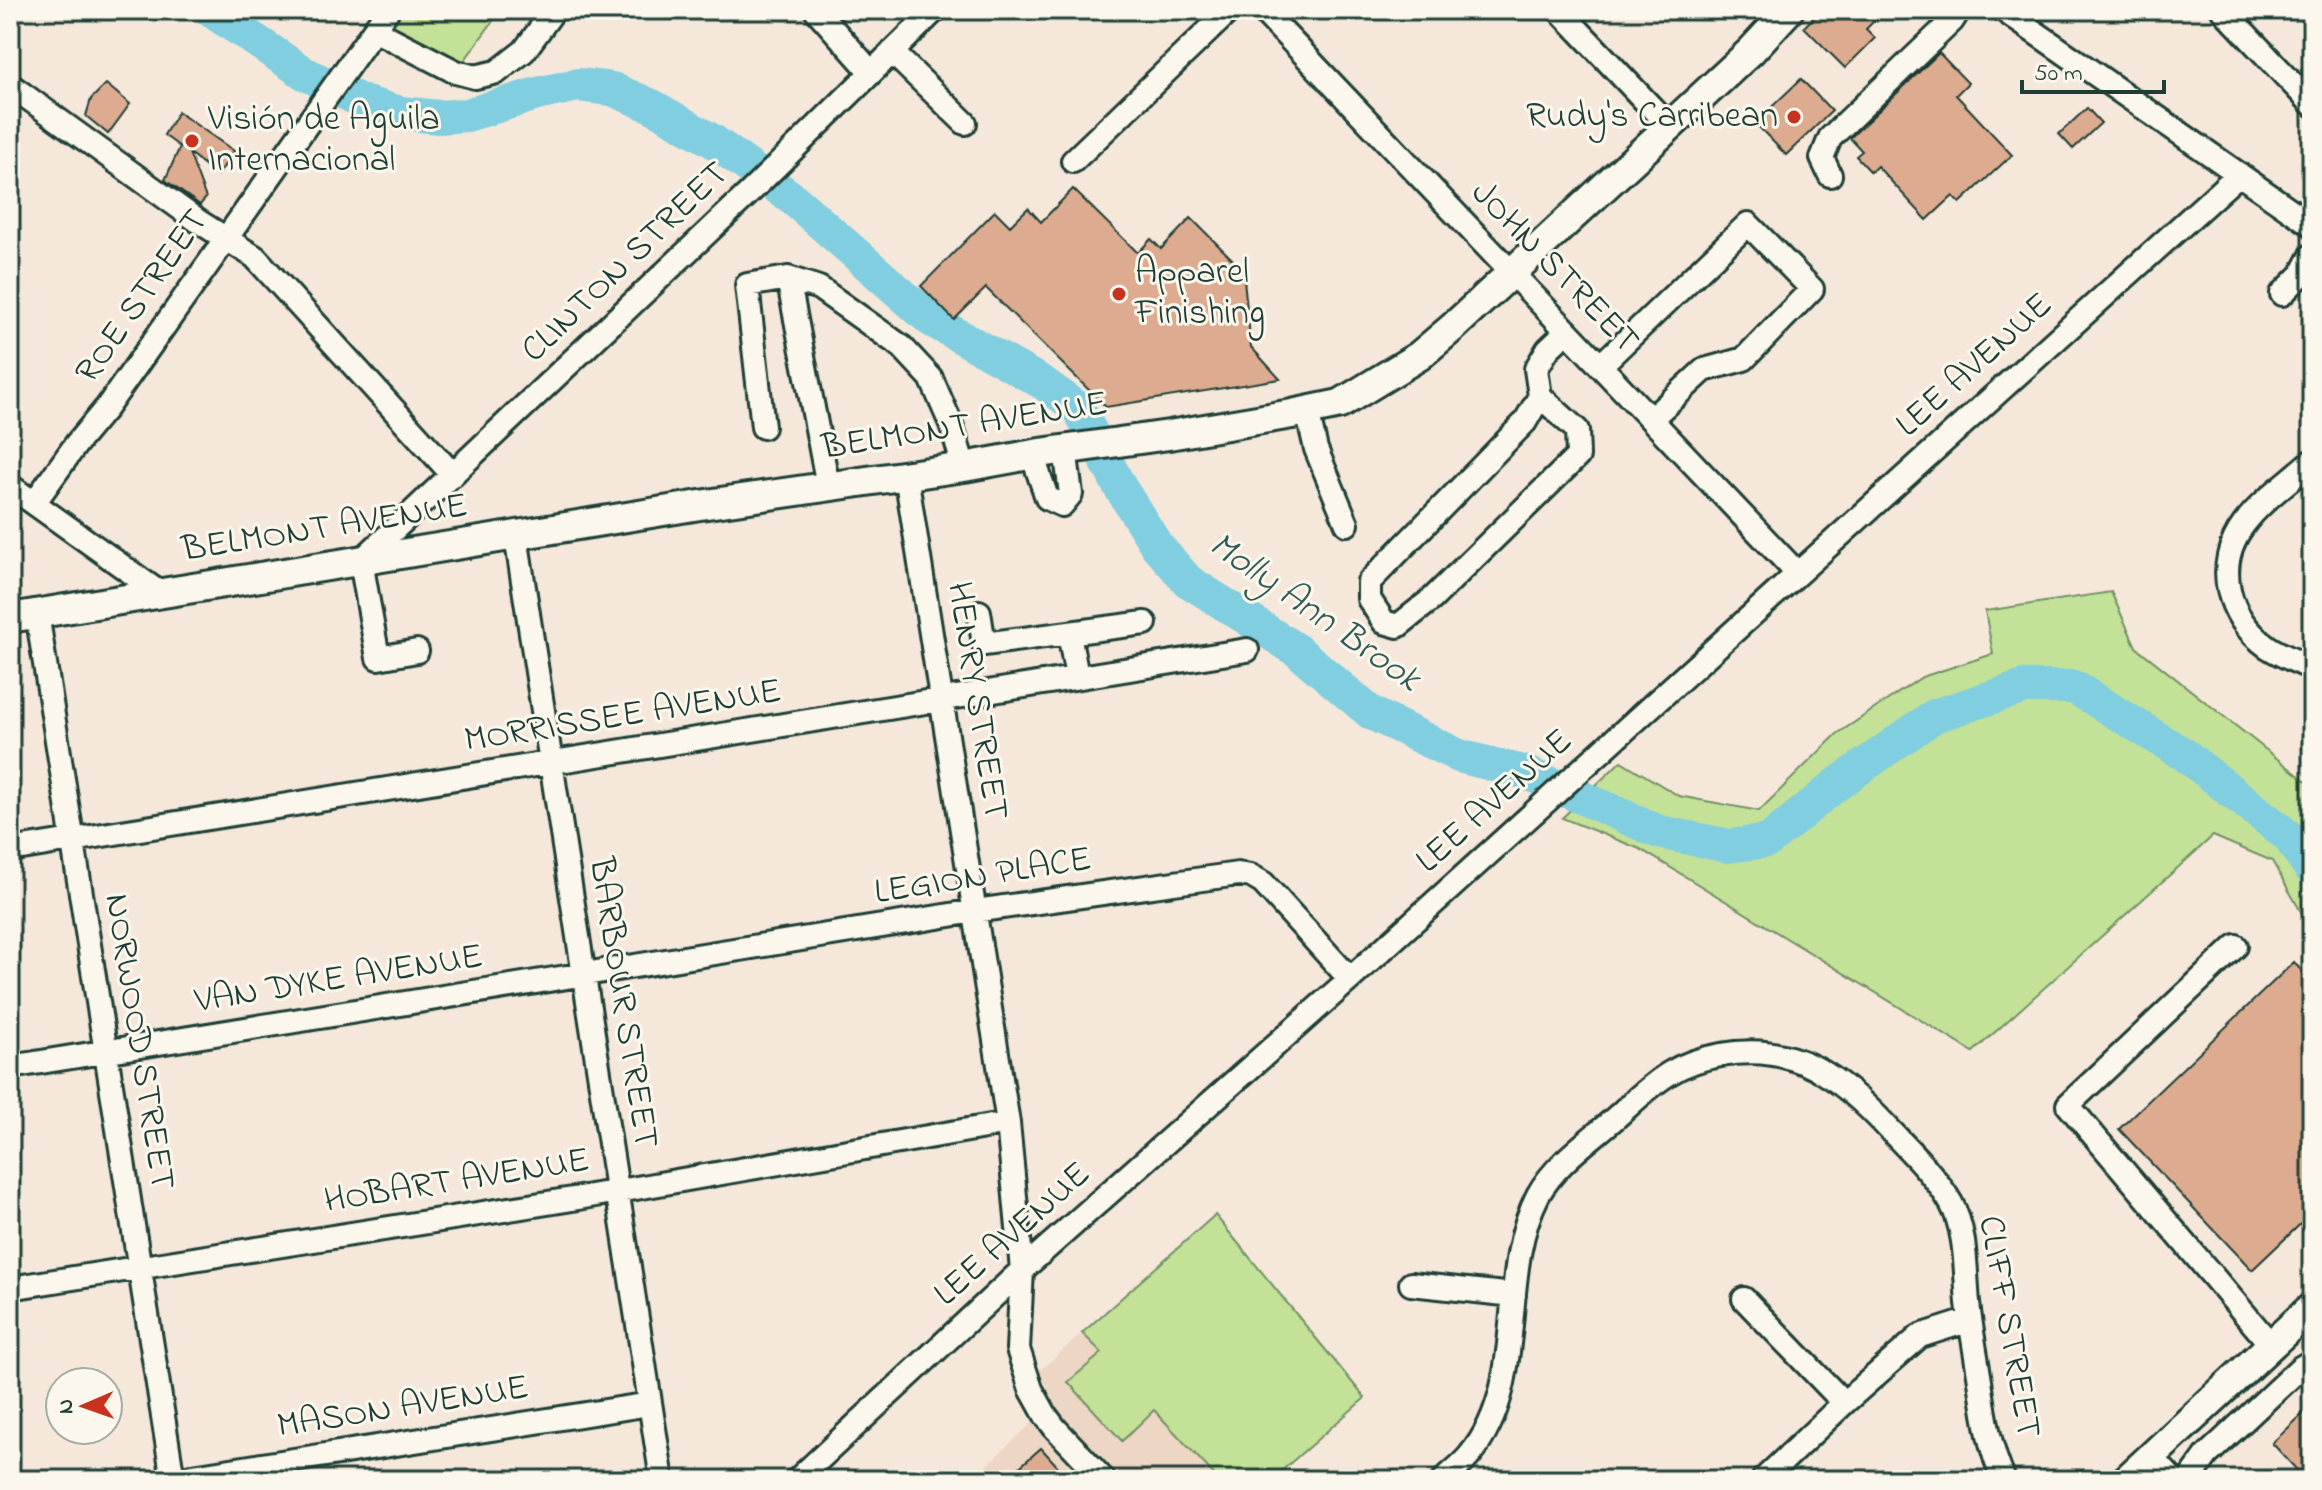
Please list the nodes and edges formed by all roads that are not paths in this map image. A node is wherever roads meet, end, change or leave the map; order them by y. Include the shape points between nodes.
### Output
1 (388, 10) edge
2 (554, 10) edge
3 (816, 10) edge
4 (935, 10) edge
5 (1230, 10) edge
6 (1262, 10) edge
7 (1559, 10) edge
8 (1789, 10) edge
9 (1959, 10) edge
10 (2003, 10) edge
11 (2223, 10) edge
12 (374, 30) junction
13 (892, 52) junction
14 (871, 72) junction
15 (10, 85) edge
16 (2312, 104) edge
17 (965, 123) dead end
18 (1669, 126) junction
19 (1073, 161) dead end
20 (2239, 174) junction
21 (1830, 175) dead end
22 (2312, 225) edge
23 (226, 238) junction
24 (2312, 255) edge
25 (1511, 272) junction
26 (788, 278) junction
27 (2282, 294) dead end
28 (1567, 331) junction
29 (1600, 366) junction
30 (1540, 396) junction
31 (1307, 411) junction
32 (1651, 419) junction
33 (763, 427) dead end
34 (2312, 461) edge
35 (964, 467) junction
36 (453, 475) junction
37 (906, 475) junction
38 (10, 486) edge
39 (828, 486) junction
40 (34, 503) junction
41 (1347, 524) dead end
42 (516, 536) junction
43 (361, 561) junction
44 (1797, 573) junction
45 (161, 594) junction
46 (979, 612) dead end
47 (24, 616) edge
48 (1145, 623) dead end
49 (1069, 633) junction
50 (1247, 650) dead end
51 (417, 651) dead end
52 (2312, 668) edge
53 (1077, 677) junction
54 (942, 699) junction
55 (551, 763) junction
56 (72, 840) junction
57 (10, 850) edge
58 (975, 911) junction
59 (2236, 946) dead end
60 (584, 976) junction
61 (1350, 979) junction
62 (105, 1051) junction
63 (10, 1067) edge
64 (1008, 1123) junction
65 (617, 1191) junction
66 (138, 1266) junction
67 (1022, 1270) junction
68 (1411, 1284) dead end
69 (10, 1288) edge
70 (1514, 1295) junction
71 (1744, 1299) dead end
72 (2312, 1307) edge
73 (1970, 1320) junction
74 (2271, 1345) junction
75 (2312, 1361) edge
76 (1844, 1403) junction
77 (650, 1404) junction
78 (2151, 1456) junction
79 (171, 1480) edge
80 (662, 1480) edge
81 (797, 1480) edge
82 (1104, 1480) edge
83 (1444, 1480) edge
84 (1763, 1480) edge
85 (2004, 1480) edge
86 (2126, 1480) edge
87 (2173, 1480) edge
88 (2189, 1480) edge

1 - 12 street, ROE STREET
2 - 12 street via 524,51 497,72 475,77
3 - 14 street
4 - 13 street, CLINTON STREET
5 - 19 street
6 - 25 street, JOHN STREET
7 - 18 street
8 - 18 main road, BELMONT AVENUE
9 - 21 street via 1830,138 1822,158
10 - 20 street
11 - 16 street
12 - 23 street, ROE STREET
13 - 14 street, CLINTON STREET
13 - 17 street
14 - 36 street, CLINTON STREET
15 - 23 street
18 - 25 main road, BELMONT AVENUE
20 - 22 street
20 - 44 street, LEE AVENUE
23 - 36 street via 255,257
23 - 40 street, ROE STREET
24 - 27 street
25 - 28 street, JOHN STREET
25 - 31 main road, BELMONT AVENUE via 1419,356 1340,404
26 - 33 street via 747,285
26 - 35 street via 819,288 902,347 931,378
26 - 39 street
28 - 29 street, JOHN STREET
28 - 30 street via 1536,369
29 - 32 street, JOHN STREET
29 - 32 street via 1748,224 1812,289 1744,359 1704,370
30 - 30 street via 1525,422 1369,582 1369,599 1384,622 1398,626 1432,599 1578,456 1577,430
31 - 35 main road, BELMONT AVENUE
31 - 41 street via 1316,449
32 - 44 street, JOHN STREET
34 - 52 street via 2241,527 2231,546 2226,579 2230,600 2249,630 2276,652
35 - 37 main road, BELMONT AVENUE
36 - 43 street, CLINTON STREET
37 - 39 main road, BELMONT AVENUE
37 - 54 street, HENRY STREET
38 - 40 street
39 - 42 main road, BELMONT AVENUE
40 - 45 street
42 - 43 main road, BELMONT AVENUE
42 - 55 street, BARBOUR STREET
43 - 45 main road, BELMONT AVENUE
43 - 51 street via 378,658
44 - 61 street, LEE AVENUE
45 - 47 main road, BELMONT AVENUE
46 - 49 street via 984,644
47 - 56 street, NORWOOD STREET
48 - 49 street
49 - 53 street
50 - 53 street, MORRISSEE AVENUE
53 - 54 street, MORRISSEE AVENUE
54 - 55 street, MORRISSEE AVENUE
54 - 58 street, HENRY STREET
55 - 56 street, MORRISSEE AVENUE
55 - 60 street, BARBOUR STREET
56 - 57 street, MORRISSEE AVENUE
56 - 62 street, NORWOOD STREET
58 - 60 street, LEGION PLACE
58 - 61 street, LEGION PLACE via 1251,876
58 - 64 street, HENRY STREET
59 - 74 street via 2068,1105
60 - 62 street, VAN DYKE AVENUE
60 - 65 street, BARBOUR STREET
61 - 67 street, LEE AVENUE
62 - 63 street, VAN DYKE AVENUE
62 - 66 street, NORWOOD STREET
64 - 65 street, HOBART AVENUE
64 - 67 street, HENRY STREET
65 - 66 street, HOBART AVENUE
65 - 77 street, BARBOUR STREET
66 - 69 street, HOBART AVENUE
66 - 79 street, NORWOOD STREET
67 - 81 street, LEE AVENUE
67 - 82 street, HENRY STREET via 1018,1349 1031,1389 1055,1428
68 - 70 street
70 - 73 street, CLIFF STREET via 1530,1215 1539,1193 1569,1159 1673,1071 1713,1056 1766,1052 1800,1060 1835,1078 1942,1189 1961,1229
70 - 83 street, CLIFF STREET via 1498,1402 1470,1456
71 - 76 street
72 - 74 main road
73 - 76 street via 1920,1336
73 - 85 street, CLIFF STREET via 1990,1442
74 - 78 main road
75 - 88 street via 2207,1455
76 - 84 street
77 - 79 street, MASON AVENUE
77 - 80 street, BARBOUR STREET
78 - 86 main road
78 - 87 street

